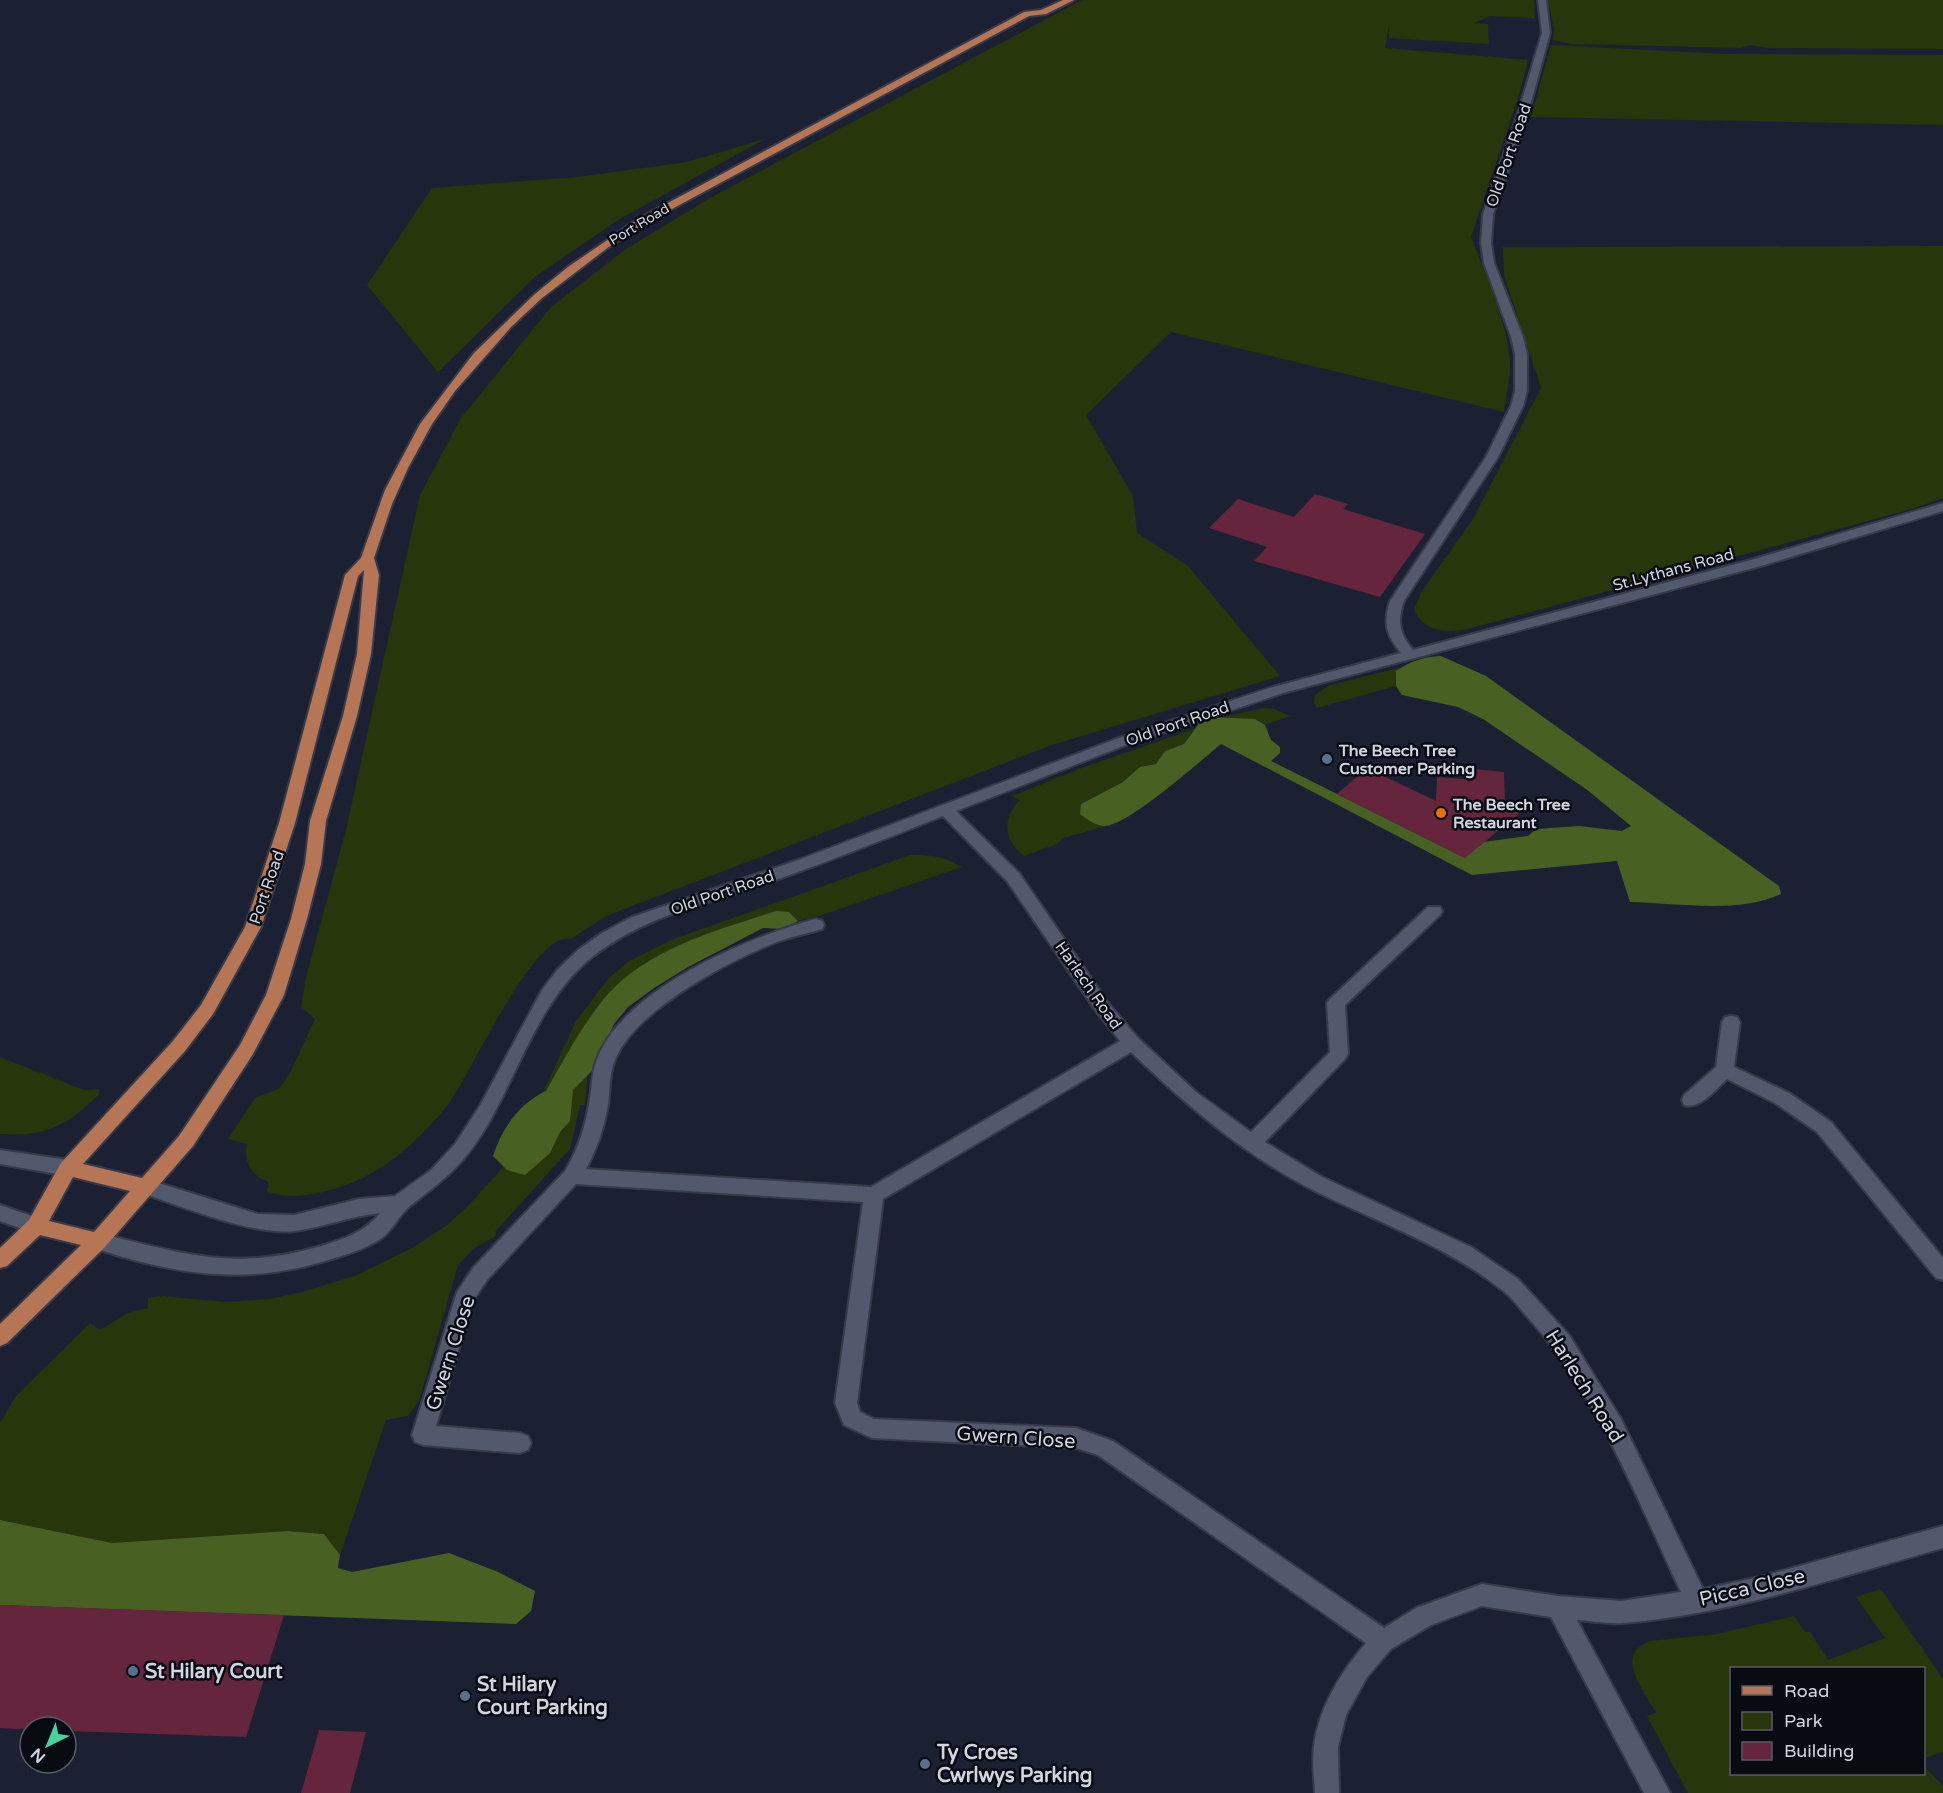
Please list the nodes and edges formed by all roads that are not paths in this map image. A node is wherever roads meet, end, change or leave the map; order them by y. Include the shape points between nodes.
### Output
1 (1070, 0) edge
2 (1542, 0) edge
3 (1943, 507) edge
4 (367, 558) junction
5 (1409, 654) junction
6 (945, 809) junction
7 (1434, 911) dead end
8 (816, 925) dead end
9 (1731, 1022) dead end
10 (1132, 1043) junction
11 (1725, 1070) junction
12 (1691, 1100) dead end
13 (1252, 1143) junction
14 (0, 1157) edge
15 (68, 1168) junction
16 (572, 1176) junction
17 (146, 1187) junction
18 (874, 1195) junction
19 (400, 1203) junction
20 (0, 1213) edge
21 (36, 1226) junction
22 (98, 1241) junction
23 (0, 1260) edge
24 (1943, 1272) edge
25 (0, 1337) edge
26 (520, 1443) dead end
27 (1943, 1537) edge
28 (1698, 1600) junction
29 (1558, 1607) junction
30 (1383, 1641) junction
31 (1327, 1793) edge
32 (1658, 1793) edge

1 - 4 main road, Port Road via 1043,12 1032,9 670,205 599,249 543,292 476,357 433,414 400,472
2 - 5 street, Old Port Road via 1546,33 1486,226 1489,263 1521,354 1521,391 1492,457 1397,601 1391,626
3 - 5 street, St.Lythans Road via 1744,566
4 - 15 main road, Port Road via 352,575 287,823 253,927 207,1009 179,1046
4 - 17 main road, Port Road via 372,575 364,654 318,821 313,864 275,995 211,1105
5 - 6 street, Old Port Road via 1195,716
6 - 10 street, Harlech Road via 1013,877 1102,1007
6 - 19 street, Old Port Road via 807,863 638,921 593,945 566,970 543,1001 472,1135 440,1173
7 - 13 street via 1336,1003 1339,1054
8 - 16 street, Gwern Close via 768,938 741,951 677,987 632,1021 605,1061 596,1126 586,1155
9 - 11 street
10 - 13 street, Harlech Road via 1189,1097
10 - 18 street
11 - 12 street
11 - 24 street via 1782,1098 1824,1127
13 - 28 street, Harlech Road via 1315,1182 1464,1253 1511,1285 1562,1341 1613,1426
14 - 15 street
15 - 17 main road
15 - 21 main road, Port Road
16 - 18 street
16 - 26 street, Gwern Close via 480,1274 464,1298 423,1435
17 - 19 street via 258,1222 294,1223 359,1207
17 - 22 main road, Port Road
18 - 30 street, Gwern Close via 846,1403 852,1418 872,1428 1076,1438 1105,1448
19 - 22 street, Old Port Road via 372,1235 324,1255 274,1266 212,1268
20 - 21 street
21 - 22 main road
21 - 23 main road, Port Road
22 - 25 main road, Port Road
27 - 28 street, Picca Close via 1760,1588
28 - 29 street, Picca Close via 1621,1612
29 - 30 street, Picca Close via 1482,1595 1424,1616
29 - 32 street
30 - 31 street, Picca Close via 1359,1669 1335,1711 1326,1747

